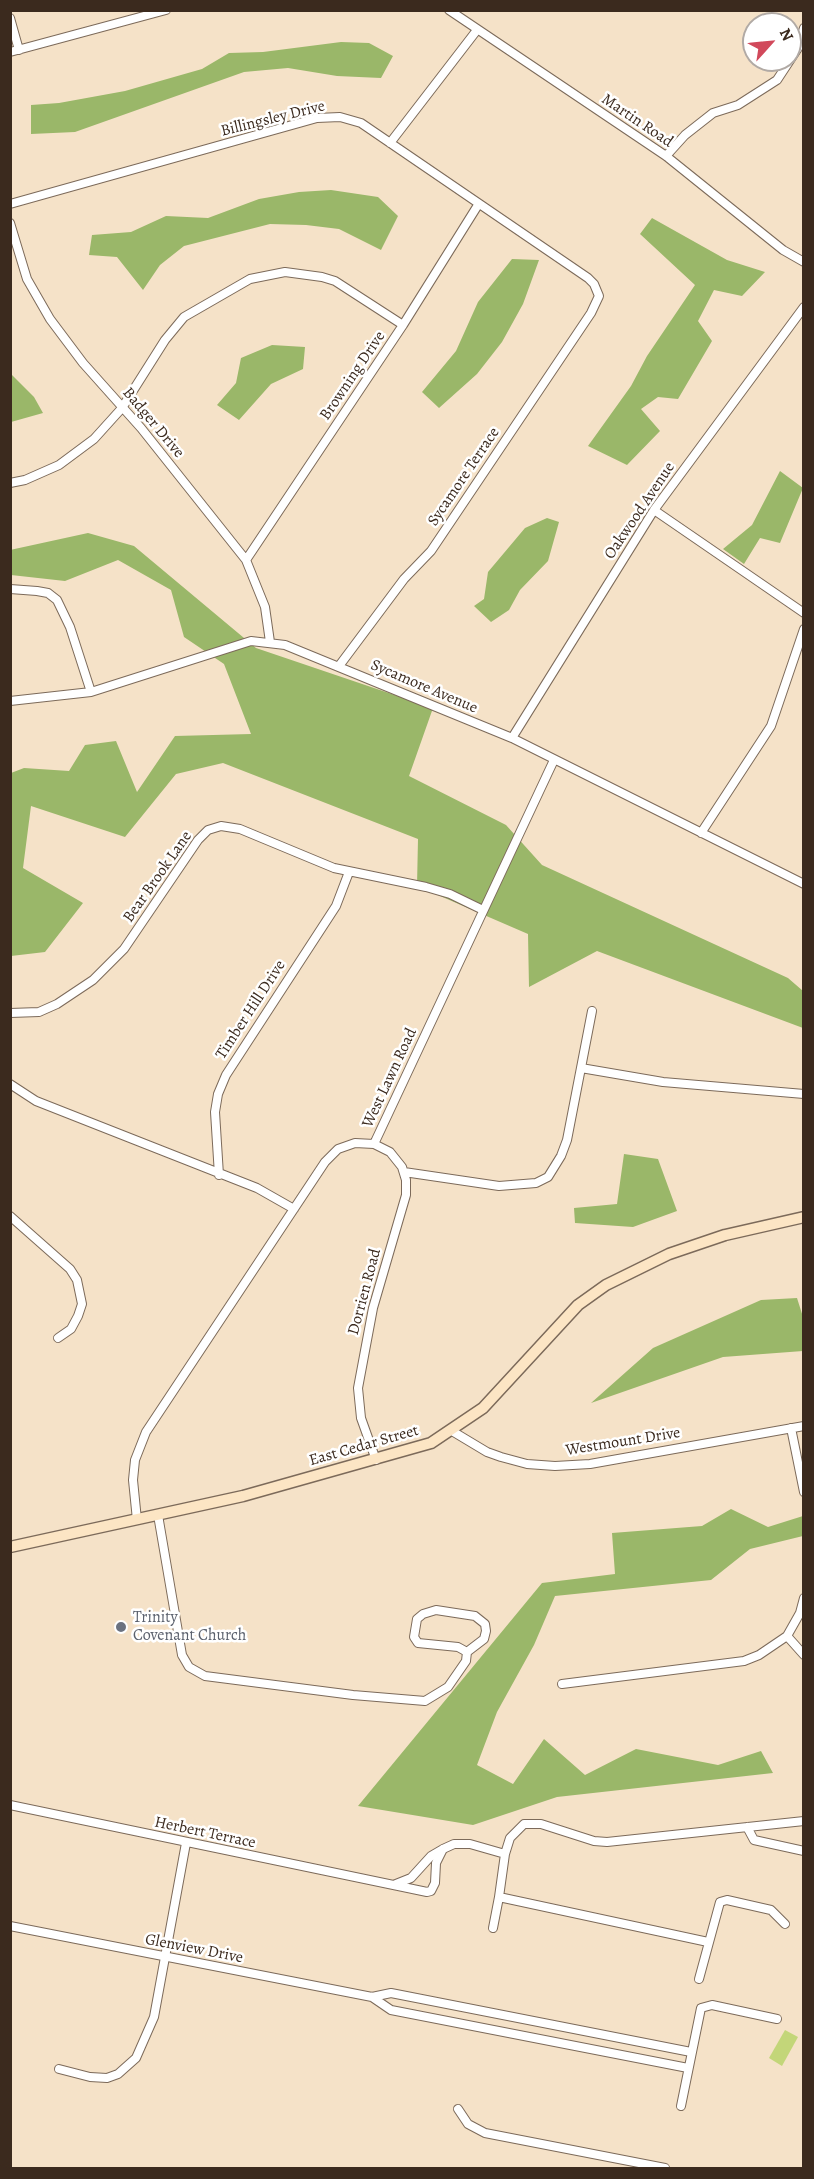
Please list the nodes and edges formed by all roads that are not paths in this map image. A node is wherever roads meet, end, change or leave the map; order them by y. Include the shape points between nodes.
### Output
1 (166, 10) edge
2 (449, 10) edge
3 (10, 18) edge
4 (804, 28) edge
5 (477, 30) junction
6 (15, 51) edge
7 (390, 142) junction
8 (666, 156) junction
9 (10, 204) edge
10 (478, 205) junction
11 (10, 223) edge
12 (804, 262) edge
13 (599, 296) joint
14 (804, 307) edge
15 (403, 325) junction
16 (122, 408) junction
17 (10, 483) edge
18 (654, 510) junction
19 (246, 560) junction
20 (10, 589) edge
21 (804, 613) edge
22 (804, 629) edge
23 (270, 642) junction
24 (339, 666) junction
25 (91, 692) junction
26 (10, 701) edge
27 (512, 738) junction
28 (554, 760) junction
29 (701, 833) junction
30 (349, 872) junction
31 (804, 884) edge
32 (483, 910) junction
33 (592, 1011) dead end
34 (10, 1013) edge
35 (581, 1068) junction
36 (10, 1084) edge
37 (804, 1094) edge
38 (374, 1144) junction
39 (404, 1172) junction
40 (219, 1175) junction
41 (294, 1209) junction
42 (10, 1216) edge
43 (804, 1217) edge
44 (58, 1338) dead end
45 (804, 1426) edge
46 (791, 1428) junction
47 (452, 1431) junction
48 (376, 1460) junction
49 (804, 1492) edge
50 (158, 1515) junction
51 (137, 1520) junction
52 (10, 1547) edge
53 (804, 1598) edge
54 (787, 1636) junction
55 (467, 1652) junction
56 (804, 1655) edge
57 (562, 1684) dead end
58 (10, 1805) edge
59 (804, 1821) edge
60 (747, 1827) junction
61 (186, 1843) junction
62 (443, 1849) junction
63 (804, 1851) edge
64 (505, 1854) junction
65 (395, 1885) junction
66 (498, 1897) junction
67 (785, 1924) dead end
68 (10, 1926) edge
69 (493, 1928) dead end
70 (708, 1942) junction
71 (165, 1957) junction
72 (699, 1979) dead end
73 (372, 1997) junction
74 (777, 2019) dead end
75 (690, 2052) junction
76 (688, 2068) junction
77 (59, 2069) dead end
78 (681, 2106) dead end
79 (458, 2109) dead end
80 (665, 2169) edge

1 - 6 street
2 - 5 street, Martin Road
3 - 6 street
4 - 8 street via 798,48 777,80 738,105 713,113
5 - 7 street
5 - 8 street, Martin Road
7 - 9 street, Billingsley Drive via 361,123 340,117 317,118
7 - 10 street, Billingsley Drive
8 - 12 street, Martin Road via 783,250
10 - 13 street, Billingsley Drive via 588,278
10 - 15 street, Browning Drive
11 - 16 street, Badger Drive via 27,279 50,319
13 - 24 street, Sycamore Terrace via 431,551 404,579
14 - 18 street, Oakwood Avenue
15 - 16 street via 335,281 300,273 263,275 184,317
15 - 19 street, Browning Drive
16 - 17 street via 77,453 39,474
16 - 19 street, Badger Drive
18 - 21 street
18 - 27 street, Oakwood Avenue
19 - 23 street, Badger Drive via 265,607
20 - 25 street via 48,593 57,600
22 - 29 street via 771,726
23 - 24 street, Sycamore Avenue
23 - 25 street, Sycamore Avenue via 251,641
24 - 27 street, Sycamore Avenue
25 - 26 street, Sycamore Avenue
27 - 28 street, Sycamore Avenue
28 - 29 street, Sycamore Avenue
28 - 32 street, West Lawn Road
29 - 31 street, Sycamore Avenue
30 - 32 street, Bear Brook Lane via 426,887
30 - 34 street, Bear Brook Lane via 305,858 240,829 214,827 198,840 124,949 102,973 39,1012
30 - 40 street, Timber Hill Drive via 336,906 222,1084 215,1112
32 - 38 street, West Lawn Road
33 - 35 street
35 - 37 street via 663,1082
35 - 39 street via 567,1140 548,1177 536,1183 499,1186
36 - 40 street via 36,1101
38 - 39 street via 390,1152
38 - 41 street, West Lawn Road via 346,1145 331,1155
39 - 48 street, Dorrien Road via 406,1195 373,1308 358,1388 361,1418
40 - 41 street via 257,1188
41 - 51 street, West Lawn Road via 138,1448 133,1480
42 - 44 street via 70,1269 77,1280 82,1304 70,1329
43 - 47 main road, East Cedar Street via 725,1234 669,1254 606,1285 578,1305 503,1389
45 - 46 street, Westmount Drive
46 - 47 street, Westmount Drive via 590,1464 555,1466 527,1464 486,1452
46 - 49 street
47 - 48 main road, East Cedar Street via 431,1443
48 - 50 main road, East Cedar Street
50 - 51 main road, East Cedar Street
50 - 55 street via 182,1655 189,1667 205,1676 425,1701 448,1687 466,1661
51 - 52 main road, East Cedar Street
53 - 54 street
54 - 56 street
54 - 57 street via 744,1661
55 - 55 street via 484,1639 486,1630 481,1619 436,1610 417,1619 414,1637 418,1643 458,1647
58 - 61 street, Herbert Terrace
59 - 60 street
60 - 63 street via 754,1840
60 - 64 street via 607,1842 541,1824 524,1824 510,1838
61 - 65 street, Herbert Terrace
61 - 71 street
62 - 64 street via 470,1844
62 - 65 street via 411,1878
62 - 65 street, Herbert Terrace via 437,1859 431,1891
64 - 66 street
66 - 69 street
66 - 70 street
67 - 70 street via 771,1910 723,1901 717,1906
68 - 71 street, Glenview Drive
70 - 72 street
71 - 73 street, Glenview Drive
71 - 77 street via 154,2017 136,2058 118,2074 106,2078
73 - 75 street, Glenview Drive via 391,1993
73 - 76 street, Glenview Drive via 391,2010
74 - 75 street via 704,2006 699,2011
75 - 76 street
76 - 78 street
79 - 80 street via 468,2124 485,2133

